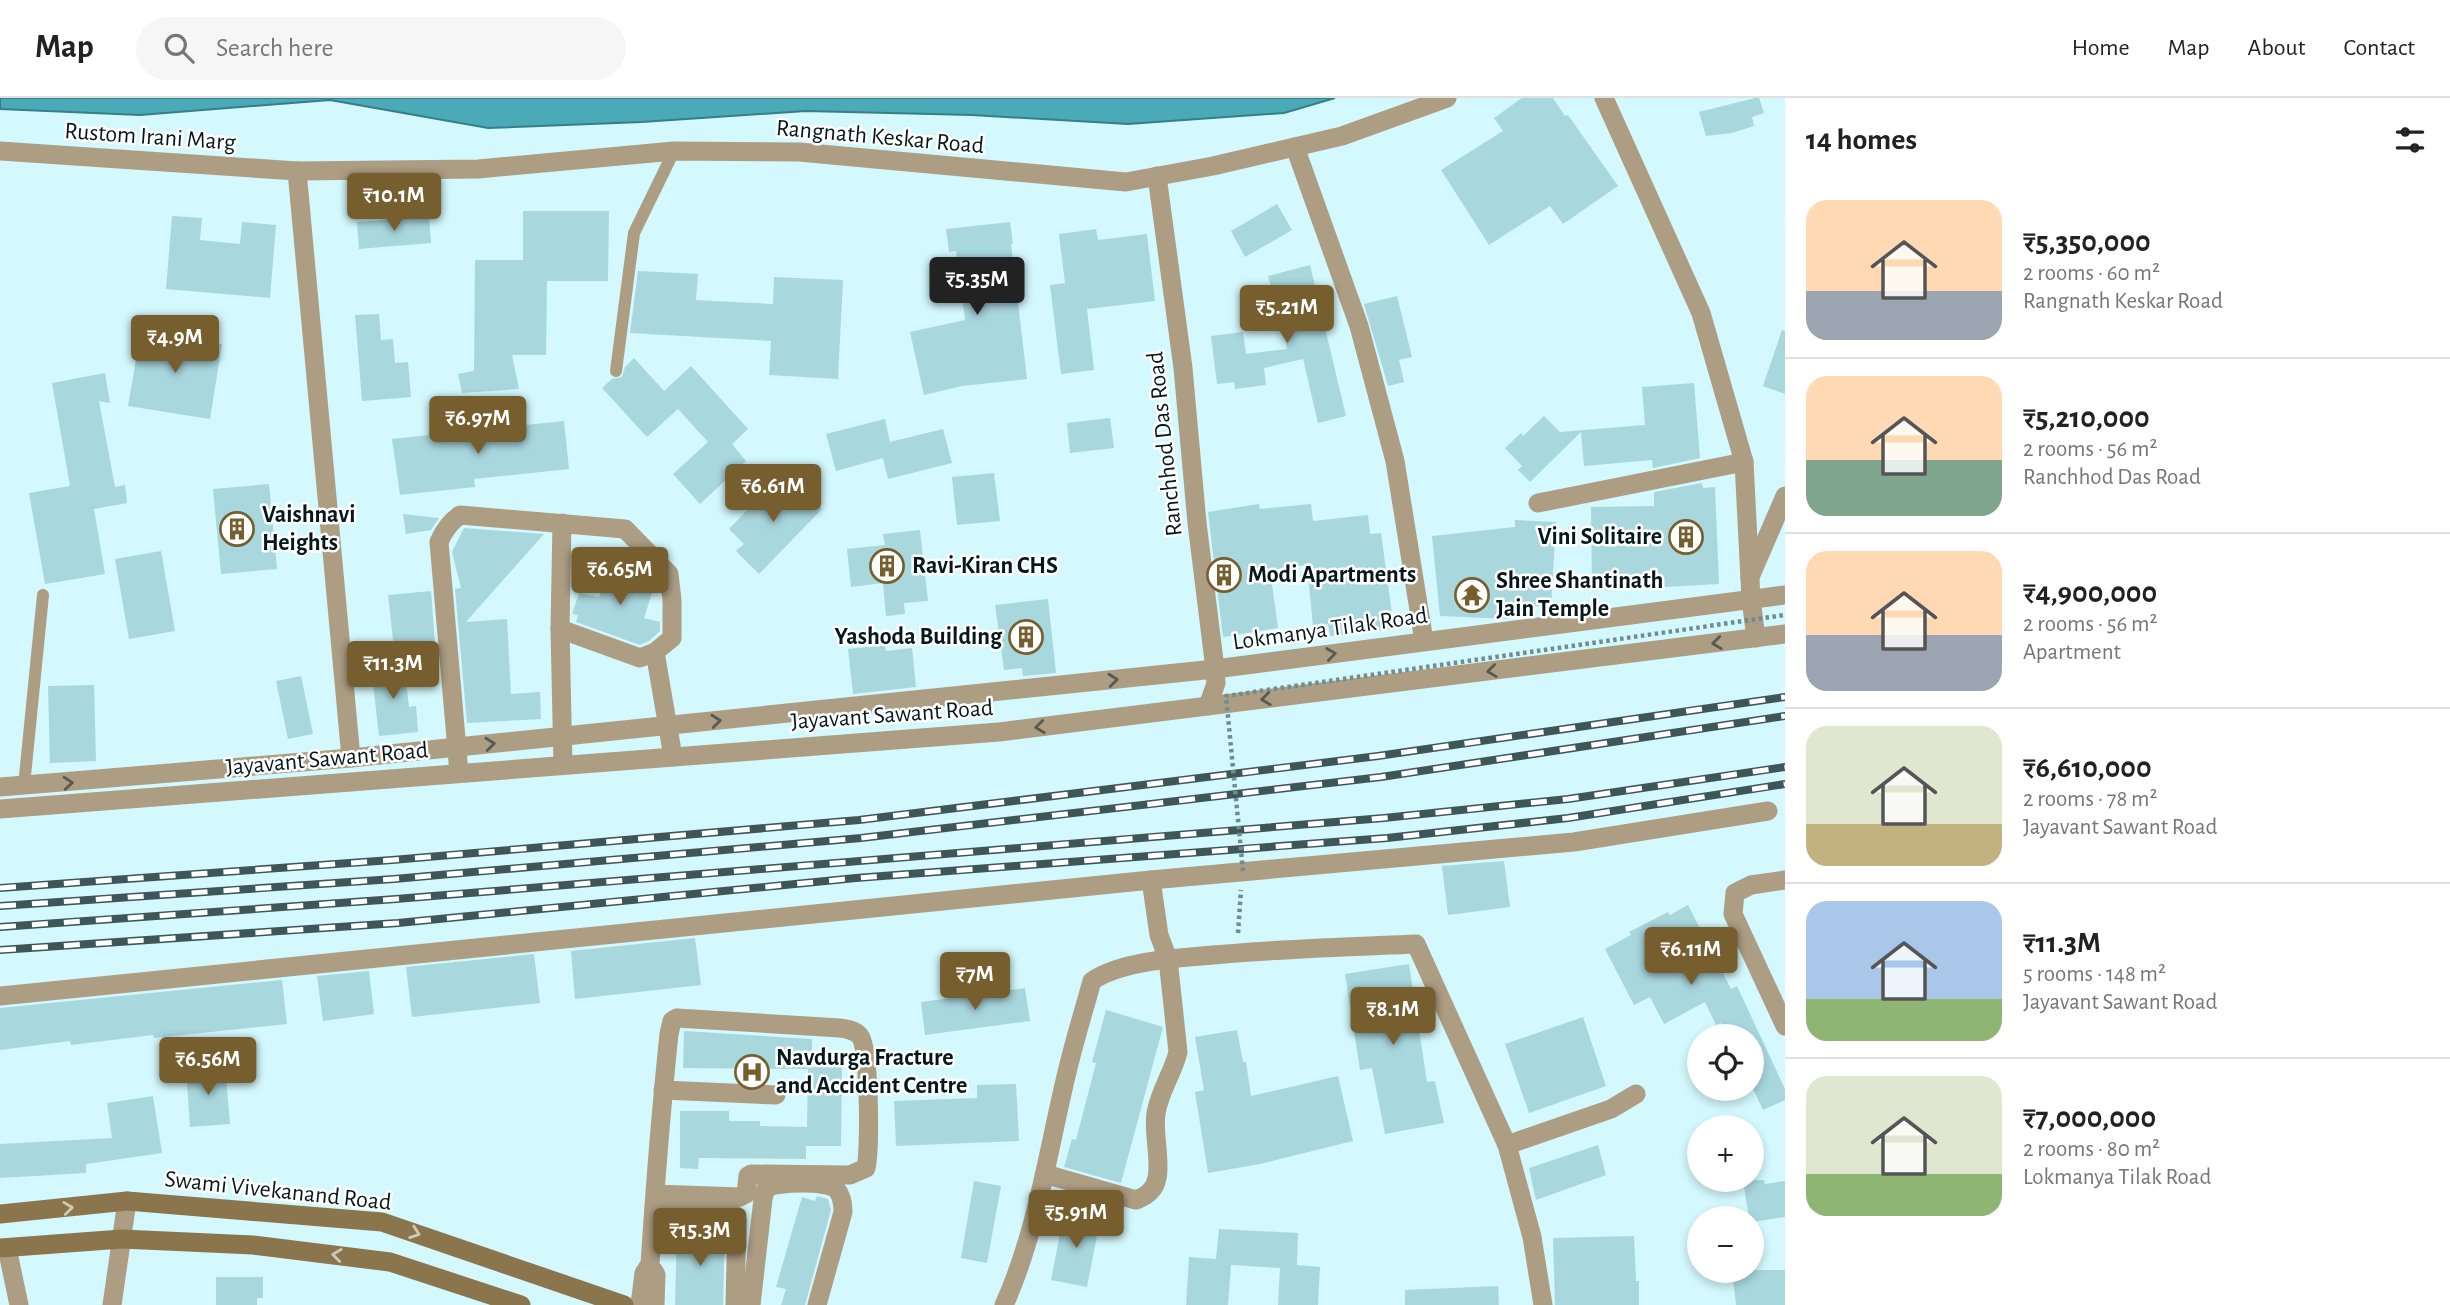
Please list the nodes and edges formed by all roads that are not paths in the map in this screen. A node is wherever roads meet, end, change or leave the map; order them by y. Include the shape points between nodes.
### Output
1 (1447, 98) edge
2 (1604, 98) edge
3 (1294, 147) junction
4 (0, 151) edge
5 (674, 151) junction
6 (297, 172) junction
7 (1157, 176) junction
8 (616, 371) dead end
9 (1744, 462) junction
10 (1785, 496) edge
11 (1538, 503) dead end
12 (562, 523) junction
13 (1750, 577) junction
14 (43, 595) dead end
15 (1785, 595) edge
16 (1751, 599) junction
17 (560, 629) junction
18 (1785, 635) edge
19 (1756, 638) junction
20 (1424, 641) junction
21 (655, 652) junction
22 (1214, 669) junction
23 (1208, 706) junction
24 (667, 726) junction
25 (561, 737) junction
26 (455, 747) junction
27 (673, 757) junction
28 (351, 758) junction
29 (563, 765) junction
30 (459, 773) junction
31 (24, 786) junction
32 (0, 787) edge
33 (0, 809) edge
34 (1768, 811) dead end
35 (1151, 880) junction
36 (1785, 880) edge
37 (1168, 959) junction
38 (0, 996) edge
39 (1785, 1026) edge
40 (663, 1090) junction
41 (1636, 1094) dead end
42 (776, 1095) dead end
43 (1507, 1145) junction
44 (1045, 1174) junction
45 (127, 1201) junction
46 (654, 1201) junction
47 (0, 1214) edge
48 (122, 1239) junction
49 (3, 1248) edge
50 (650, 1264) junction
51 (615, 1303) edge
52 (19, 1305) edge
53 (112, 1305) edge
54 (521, 1305) edge
55 (640, 1305) edge
56 (655, 1305) edge
57 (735, 1305) edge
58 (751, 1305) edge
59 (817, 1305) edge
60 (1003, 1305) edge
61 (1543, 1305) edge

1 - 3 street, Rangnath Keskar Road via 1342,136
2 - 9 street via 1701,313
3 - 7 street, Rangnath Keskar Road
3 - 20 street via 1359,326 1392,447
4 - 6 street, Rustom Irani Marg
5 - 6 street, Rangnath Keskar Road via 478,169
5 - 7 street, Rangnath Keskar Road via 799,152 1126,182
5 - 8 lane via 634,233
6 - 28 street
7 - 22 street, Ranchhod Das Road via 1183,368
9 - 11 street
9 - 13 street
10 - 13 street
12 - 17 street
12 - 21 street via 625,529 669,574 671,638
12 - 26 street via 460,515 443,531 439,542
13 - 16 street
14 - 31 lane
15 - 16 street, Lokmanya Tilak Road
16 - 19 street
16 - 20 street, Lokmanya Tilak Road
17 - 21 street via 640,658
17 - 25 street
18 - 19 street, Jayavant Sawant Road
19 -> 23 street, Jayavant Sawant Road
22 -> 20 street, Lokmanya Tilak Road
21 - 24 street
22 - 23 street, Ranchhod Das Road via 1216,683
24 -> 22 street, Jayavant Sawant Road
23 -> 27 street, Jayavant Sawant Road via 999,732
24 - 25 street, Jayavant Sawant Road
24 - 27 street
26 -> 25 street, Jayavant Sawant Road
25 - 29 street
26 - 28 street, Jayavant Sawant Road
26 - 30 street
27 - 29 street, Jayavant Sawant Road
31 -> 28 street, Jayavant Sawant Road
29 - 30 street, Jayavant Sawant Road
30 - 33 street, Jayavant Sawant Road
31 - 32 street, Jayavant Sawant Road
34 - 35 street via 1574,842
35 - 37 street via 1159,935
35 - 38 street
36 - 39 street via 1751,884 1735,893 1733,914
37 - 43 street via 1416,944
37 - 44 street via 1117,969 1092,981
37 - 44 street via 1178,1052 1156,1113 1158,1177 1152,1190 1136,1200
40 - 42 street
40 - 46 street
40 - 46 street via 670,1026 677,1018 850,1030 860,1036 865,1051 868,1161 866,1168 850,1175 751,1174 744,1196
41 - 43 street via 1611,1109
43 - 61 street via 1532,1237
44 - 60 street
47 -> 45 main road, Swami Vivekanand Road
45 - 48 street
45 -> 51 main road, Swami Vivekanand Road via 382,1222
46 - 50 street
46 - 57 street via 726,1209 734,1214
48 - 49 main road
48 - 53 street
54 -> 48 main road via 390,1262 253,1245
49 - 52 street
50 - 55 street via 644,1273
50 - 56 street via 656,1275
58 - 59 street via 763,1199 766,1188 775,1184 827,1185 837,1190 842,1201 843,1212

